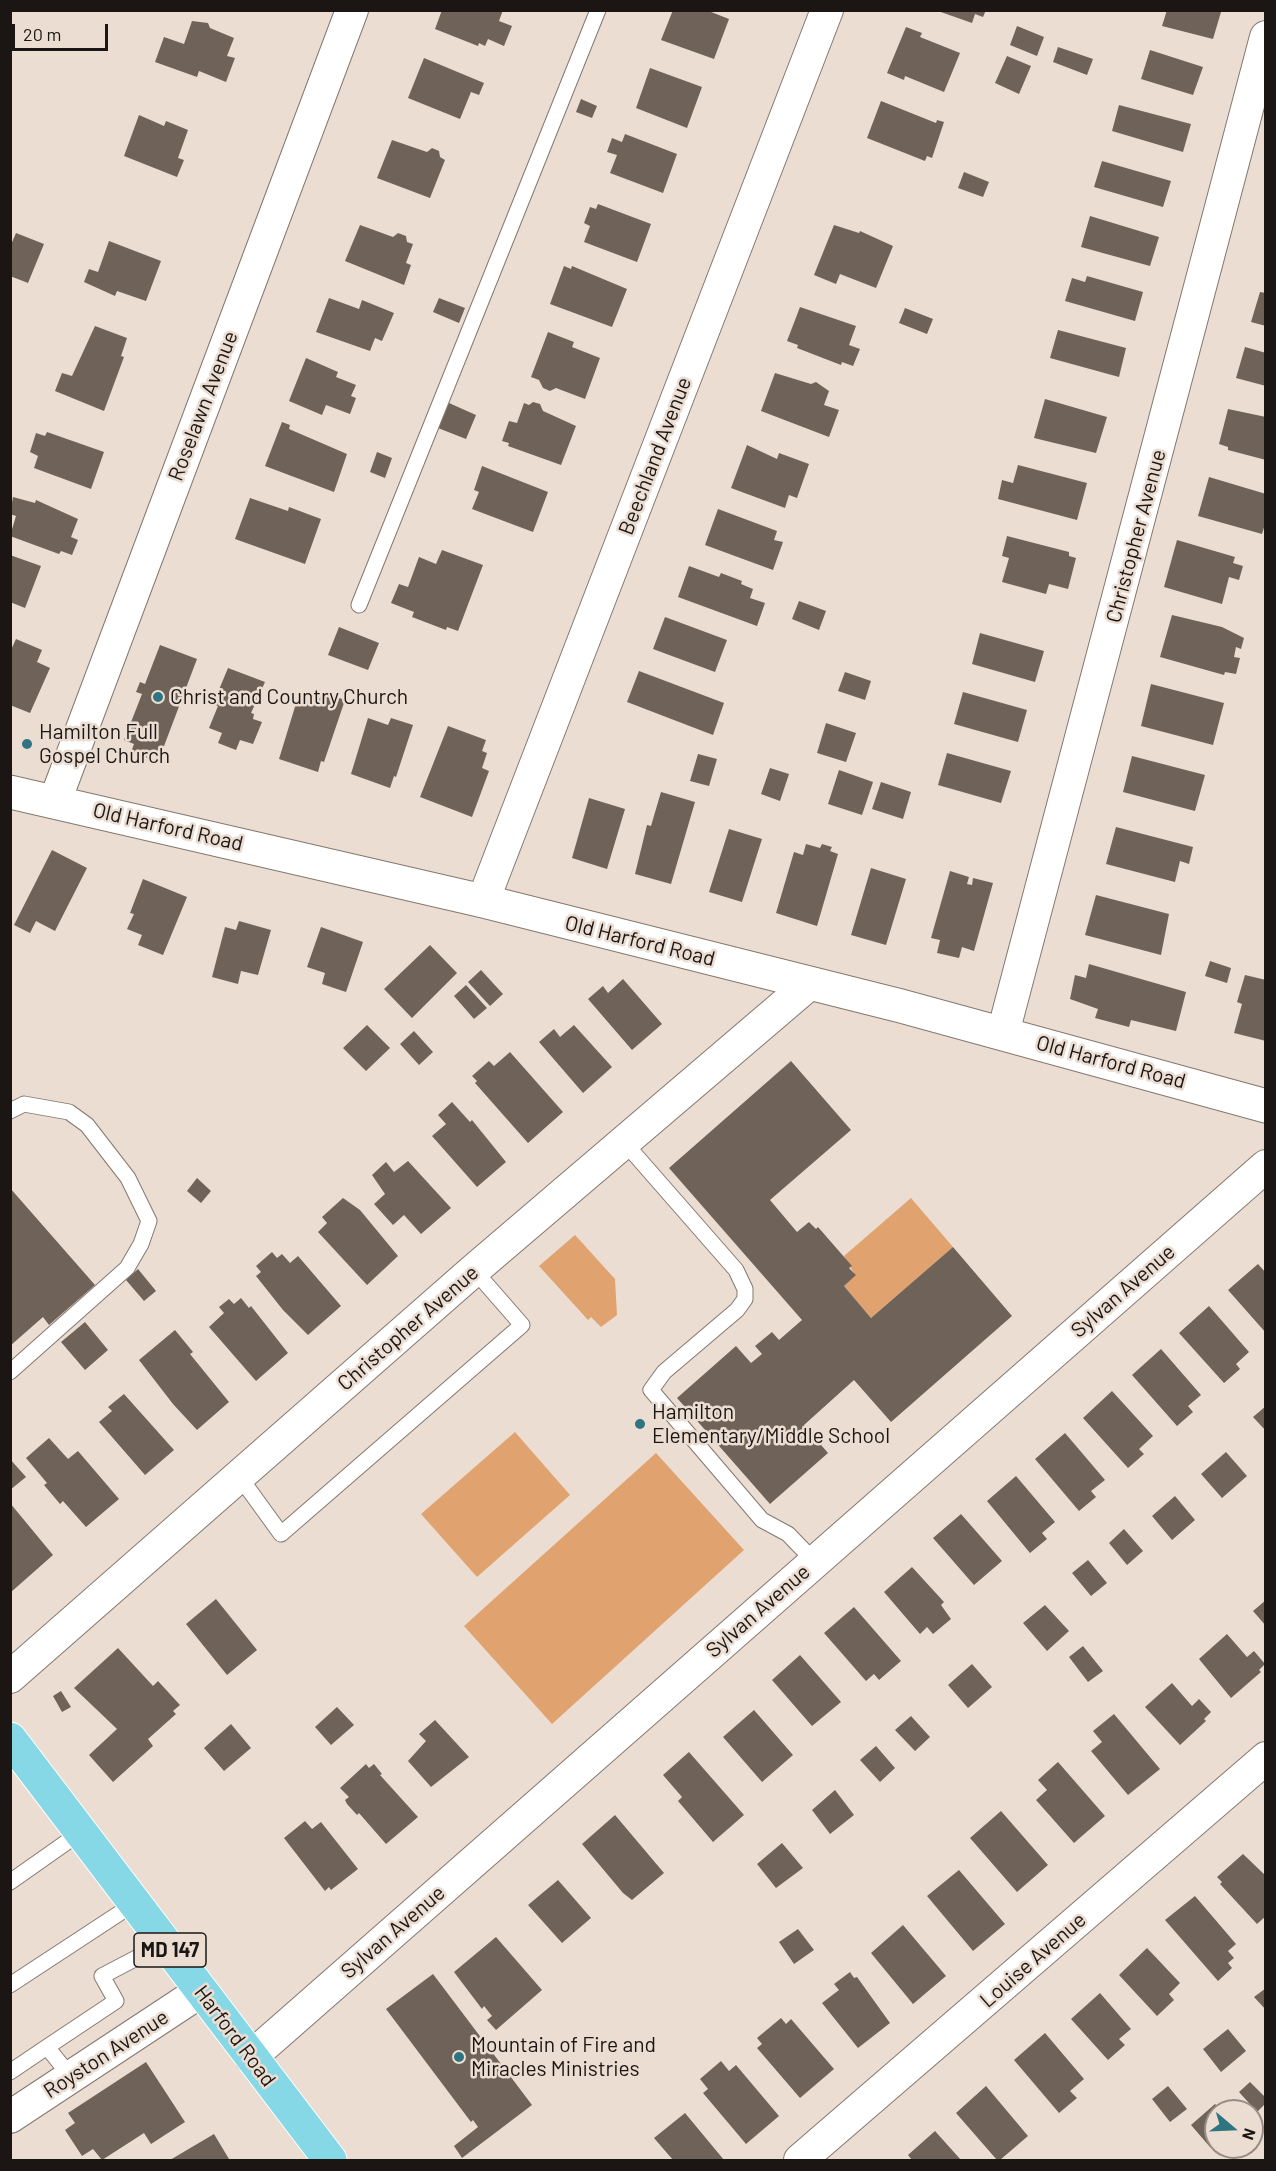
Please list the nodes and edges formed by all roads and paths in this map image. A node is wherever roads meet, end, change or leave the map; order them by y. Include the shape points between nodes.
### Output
1 (352, 10) edge
2 (598, 10) edge
3 (827, 10) edge
4 (1266, 37) edge
5 (359, 605) dead end
6 (10, 792) edge
7 (55, 801) junction
8 (483, 901) junction
9 (809, 984) junction
10 (1003, 1033) junction
11 (1266, 1106) edge
12 (10, 1111) edge
13 (624, 1142) junction
14 (1266, 1166) edge
15 (474, 1270) junction
16 (10, 1372) edge
17 (239, 1476) junction
18 (815, 1562) junction
19 (10, 1677) edge
20 (10, 1739) edge
21 (1266, 1758) edge
22 (81, 1832) junction
23 (10, 1881) edge
24 (135, 1903) junction
25 (165, 1943) junction
26 (10, 1985) edge
27 (201, 1991) junction
28 (48, 2047) junction
29 (251, 2057) junction
30 (10, 2072) edge
31 (71, 2077) junction
32 (10, 2117) edge
33 (330, 2160) edge
34 (800, 2160) edge

1 - 7 street, Roselawn Avenue
2 - 5 lane
3 - 8 street, Beechland Avenue
4 - 10 street, Christopher Avenue
6 - 7 street, Old Harford Road
7 - 8 street, Old Harford Road
8 - 9 street, Old Harford Road
9 - 10 street, Old Harford Road
9 - 13 street, Christopher Avenue
10 - 11 street, Old Harford Road
12 - 16 lane via 24,1104 69,1112 87,1125 128,1178 149,1221 127,1268
13 - 15 street, Christopher Avenue
13 - 18 lane via 736,1270 745,1288 745,1299 737,1310 664,1372 651,1390 762,1520 788,1534
14 - 18 street, Sylvan Avenue
15 - 17 street, Christopher Avenue
15 - 17 lane via 522,1325 513,1333 281,1534
17 - 19 street, Christopher Avenue
18 - 29 street, Sylvan Avenue
20 - 22 main road, Harford Road / MD 147
21 - 34 street, Louise Avenue
22 - 23 lane
22 - 24 main road, Harford Road / MD 147
24 - 25 main road, Harford Road / MD 147
24 - 26 lane
25 - 27 main road, Harford Road / MD 147
25 - 28 lane via 102,1976 116,2001
27 - 29 main road, Harford Road / MD 147
27 - 31 street, Royston Avenue
28 - 30 lane
28 - 31 lane
29 - 33 main road, Harford Road / MD 147
31 - 32 street, Royston Avenue

